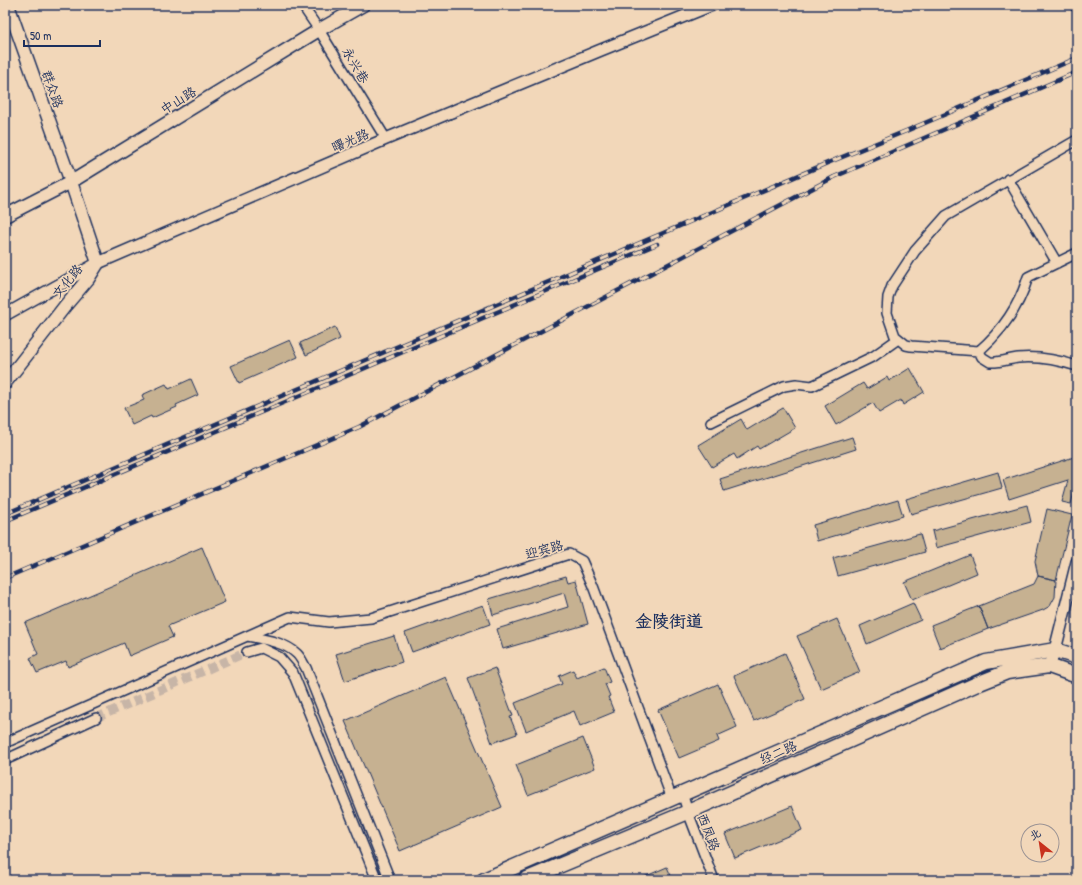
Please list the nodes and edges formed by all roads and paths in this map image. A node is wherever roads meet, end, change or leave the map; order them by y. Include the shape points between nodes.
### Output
1 (8, 5) edge
2 (302, 5) edge
3 (363, 5) edge
4 (712, 5) edge
5 (1074, 5) edge
6 (1077, 7) edge
7 (319, 30) junction
8 (386, 139) junction
9 (1077, 140) edge
10 (1008, 179) junction
11 (71, 182) junction
12 (5, 216) edge
13 (1077, 253) edge
14 (98, 263) junction
15 (1057, 263) junction
16 (5, 315) edge
17 (898, 340) junction
18 (979, 351) junction
19 (1077, 366) edge
20 (5, 383) edge
21 (711, 422) dead end
22 (1077, 562) edge
23 (246, 636) junction
24 (1056, 650) junction
25 (247, 652) tunnel mouth
26 (1077, 657) edge
27 (1049, 666) junction
28 (1077, 676) edge
29 (96, 718) tunnel mouth
30 (5, 743) edge
31 (5, 760) edge
32 (677, 796) junction
33 (688, 812) junction
34 (377, 880) edge
35 (390, 880) edge
36 (484, 880) edge
37 (525, 880) edge
38 (714, 880) edge

1 - 11 main road, 群众路
2 - 7 street, 永兴巷
3 - 7 main road, 中山路
4 - 8 street, 曙光路
5 - 6 street
7 - 8 street, 永兴巷
7 - 11 main road, 中山路
8 - 14 street, 曙光路
9 - 10 street
10 - 15 street
10 - 17 street via 946,216 912,256 892,286 888,297 887,313
11 - 12 main road, 中山路
11 - 14 main road, 文化路
13 - 15 street
14 - 16 street, 曙光路
14 - 20 main road, 文化路
15 - 18 street via 1028,277 1021,298 1009,319
17 - 18 street via 911,346
17 - 21 street via 874,356 812,386 784,386
18 - 19 street via 982,357 990,362 1042,358
22 - 24 street
23 - 30 street
23 - 32 street, 迎宾路 via 290,617 329,622 371,618 569,554 582,561
23 - 35 street via 286,646 297,654 306,668
24 - 26 main road, 经二路
24 - 27 street
24 - 32 main road, 经二路 via 986,662
25 - 34 street via 261,648 279,657 293,673
27 - 28 main road, 经二路
27 - 33 main road, 经二路 via 1007,672 977,684
29 - 31 street
32 - 33 street, 西凤路
32 - 36 main road, 经二路
33 - 37 main road, 经二路
33 - 38 street, 西凤路

